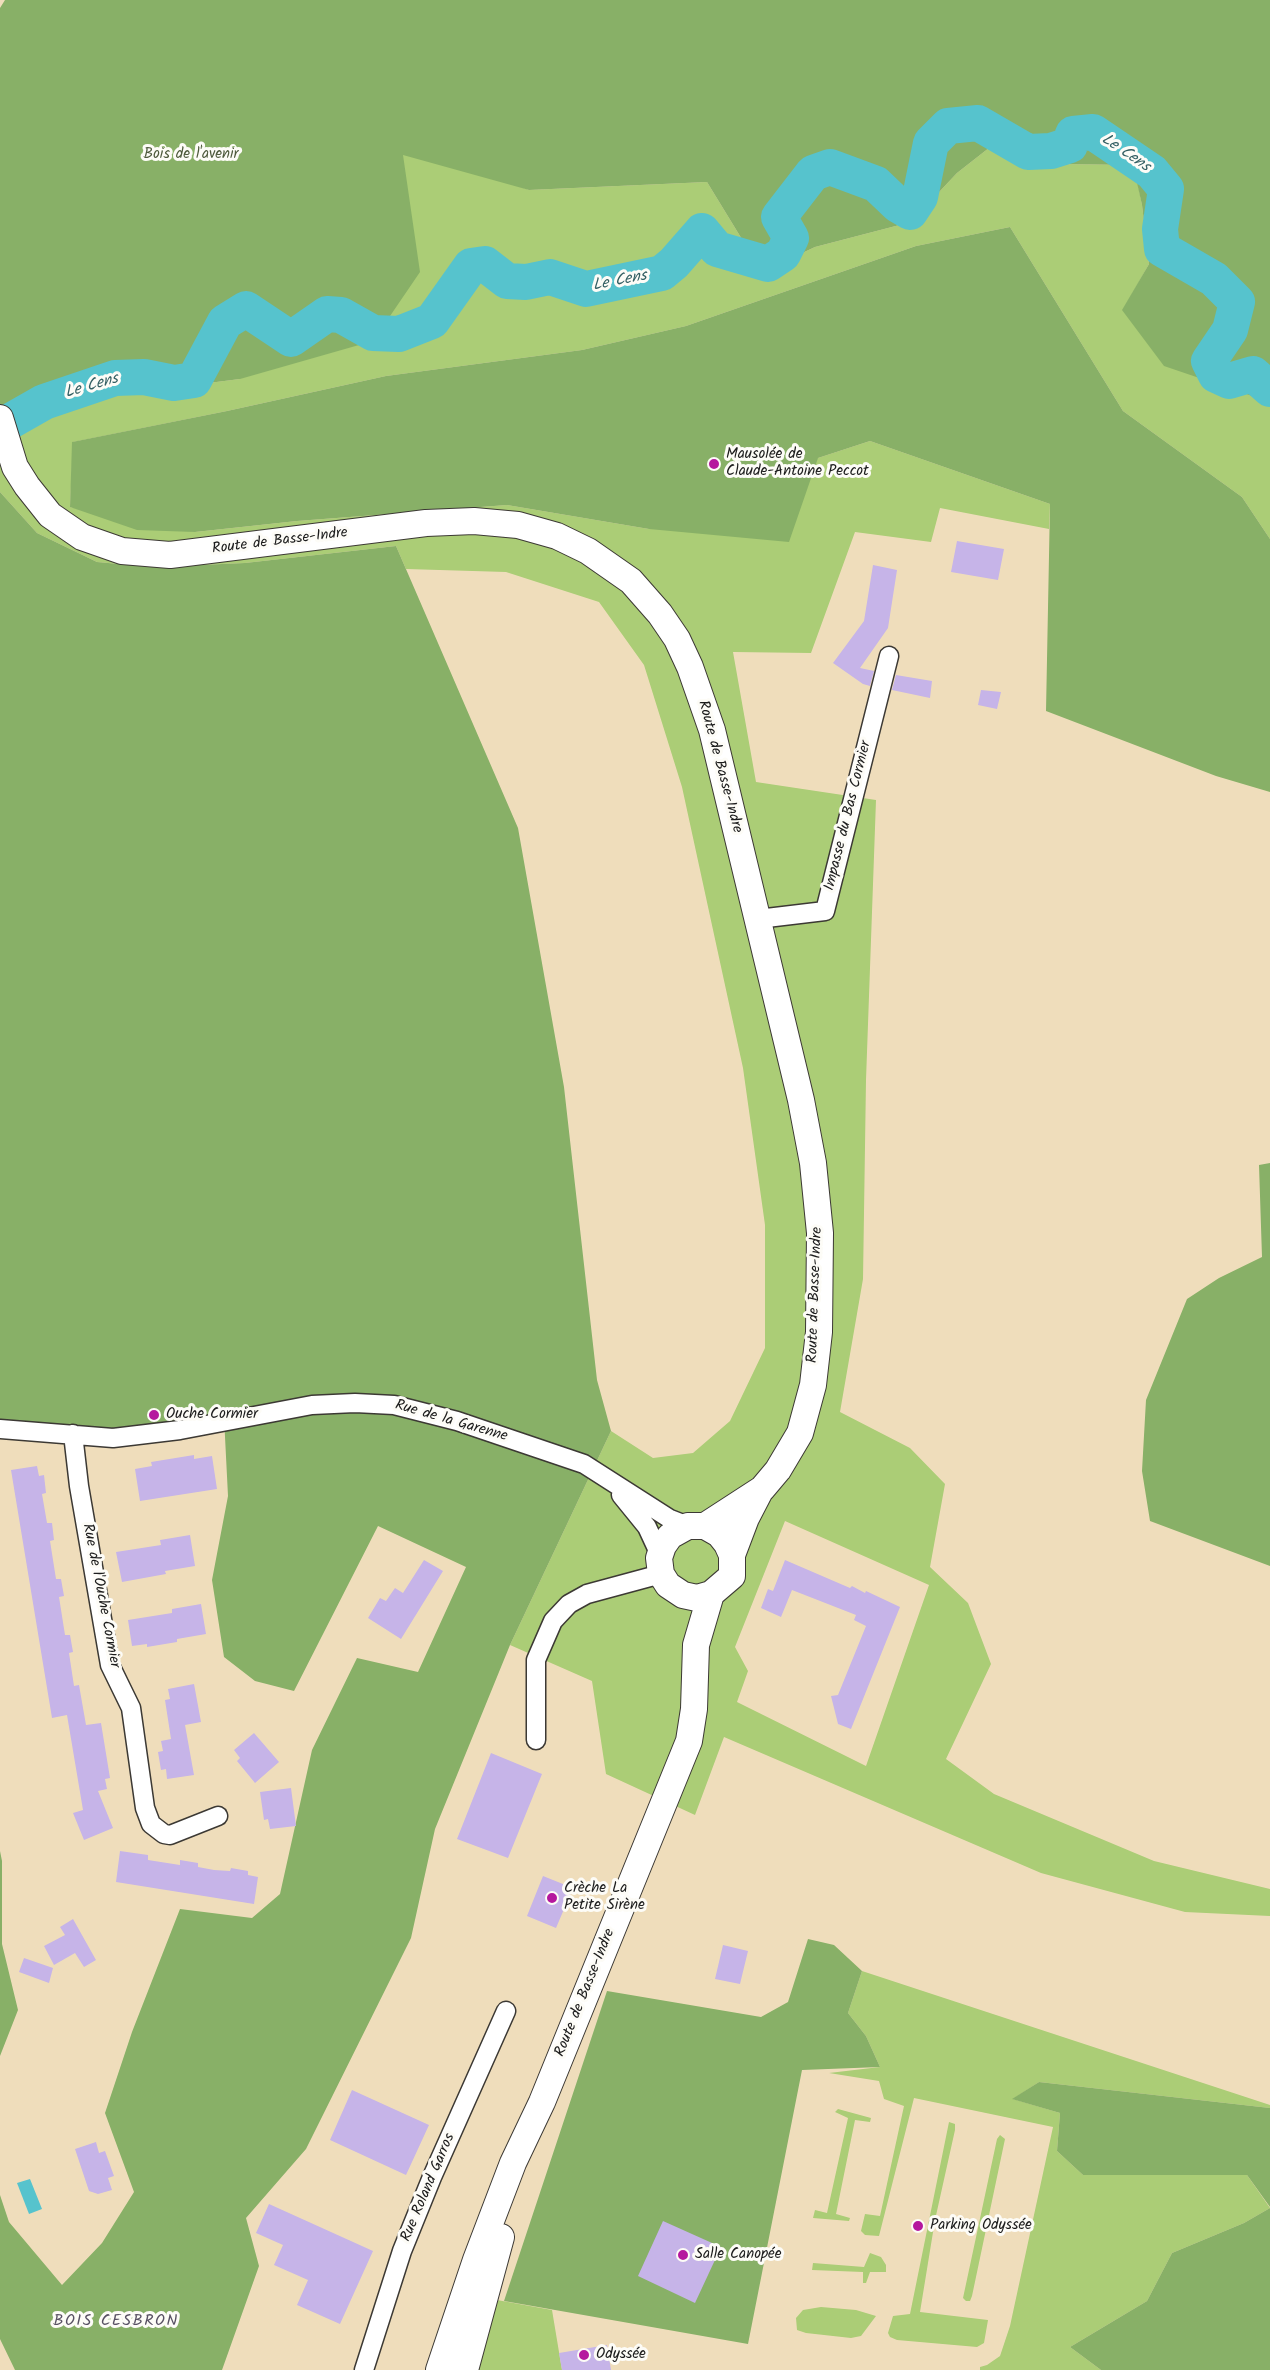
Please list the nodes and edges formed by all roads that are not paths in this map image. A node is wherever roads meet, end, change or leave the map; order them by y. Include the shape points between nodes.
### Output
1 (0, 418) edge
2 (889, 656) dead end
3 (758, 919) junction
4 (0, 1430) edge
5 (73, 1434) junction
6 (608, 1480) junction
7 (762, 1488) junction
8 (697, 1526) junction
9 (732, 1556) junction
10 (666, 1573) junction
11 (711, 1594) junction
12 (696, 1645) junction
13 (536, 1740) dead end
14 (219, 1816) dead end
15 (506, 2010) dead end
16 (542, 2102) junction
17 (364, 2370) edge
18 (439, 2370) edge
19 (465, 2370) edge

1 - 3 main road, Route de Basse-Indre via 15,467 50,515 82,537 122,551 170,555 426,523 474,521 518,525 557,536 588,551 631,581 660,614 690,667 712,730
2 - 3 street, Impasse du Bas Cormier via 825,911
3 - 7 main road, Route de Basse-Indre via 807,1132 820,1233 819,1332 813,1385 800,1433
4 - 5 street, Rue de la Garenne
5 - 6 street, Rue de la Garenne via 113,1438 180,1430 312,1405 394,1405 556,1454 584,1464
5 - 14 street, Rue de l'Ouche Cormier via 110,1665 130,1708 145,1808 151,1824 170,1835
6 - 8 street, Rue de la Garenne via 670,1519
6 - 10 street, Rue de la Garenne via 647,1527
7 - 8 main road, Route de Basse-Indre
7 - 9 main road, Route de Basse-Indre
8 - 9 main road via 719,1534
8 - 10 main road via 670,1536 663,1546
9 - 11 main road via 732,1576
10 - 11 main road via 683,1595 697,1598
10 - 12 main road, Route de Basse-Indre
10 - 13 street via 587,1594 568,1604 553,1621 536,1660
11 - 12 main road, Route de Basse-Indre
12 - 16 main road, Route de Basse-Indre via 689,1741
15 - 17 street, Rue Roland Garros via 406,2242
16 - 18 main road, Route de Basse-Indre via 513,2163
16 - 19 main road, Route de Basse-Indre

